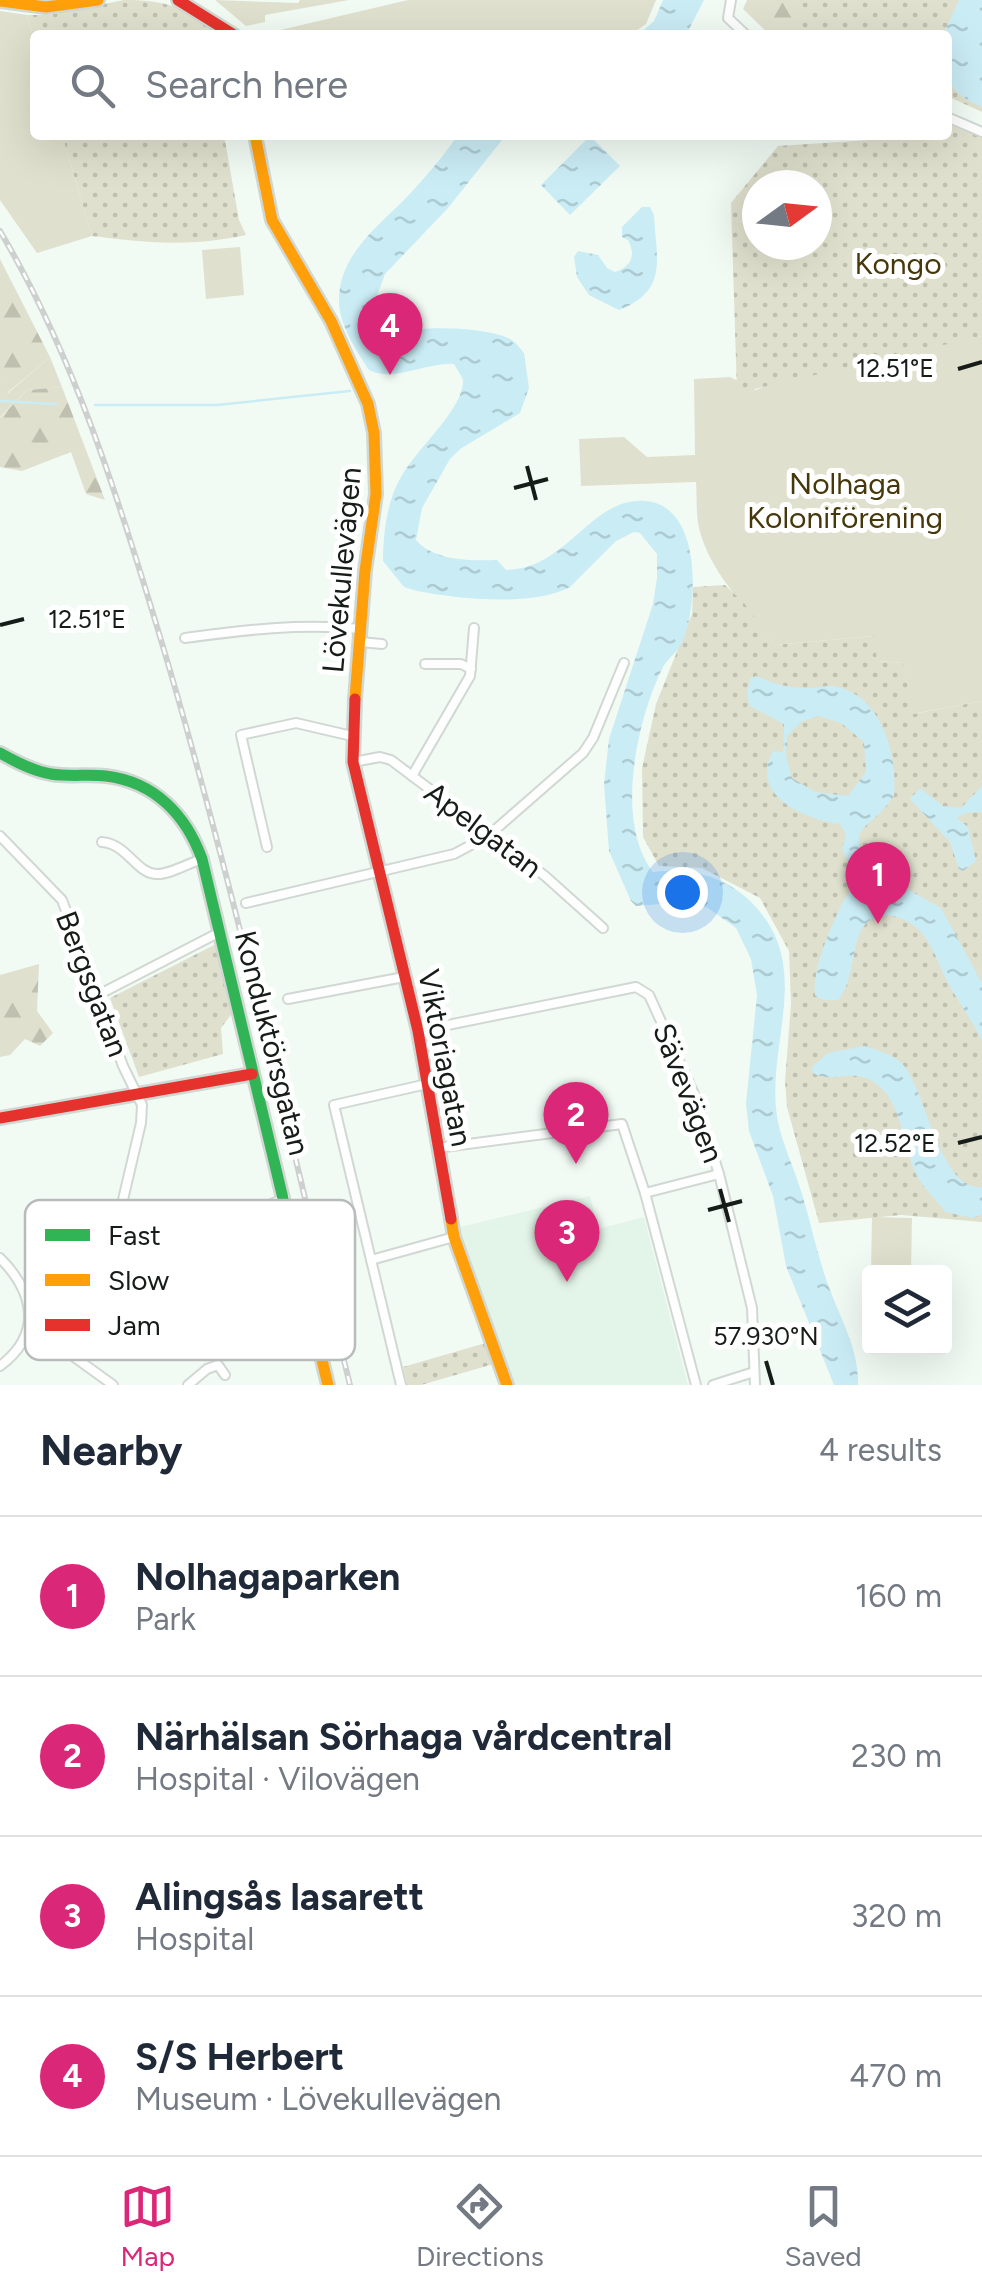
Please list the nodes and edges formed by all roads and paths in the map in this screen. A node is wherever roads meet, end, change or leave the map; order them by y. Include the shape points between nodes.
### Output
1 (98, 0) edge
2 (178, 0) edge
3 (730, 0) edge
4 (0, 1) edge
5 (226, 30) edge
6 (741, 30) edge
7 (952, 119) edge
8 (982, 132) edge
9 (256, 140) edge
10 (474, 628) dead end
11 (360, 636) junction
12 (185, 638) dead end
13 (382, 644) dead end
14 (624, 663) dead end
15 (424, 664) dead end
16 (471, 669) junction
17 (352, 736) junction
18 (0, 753) edge
19 (354, 762) junction
20 (412, 776) junction
21 (0, 836) edge
22 (488, 836) junction
23 (102, 842) dead end
24 (266, 848) dead end
25 (202, 859) junction
26 (378, 872) junction
27 (246, 903) dead end
28 (603, 928) dead end
29 (220, 932) junction
30 (404, 977) junction
31 (96, 996) junction
32 (288, 1000) dead end
33 (418, 1031) junction
34 (252, 1074) junction
35 (427, 1084) junction
36 (135, 1093) junction
37 (0, 1118) edge
38 (438, 1148) junction
39 (719, 1174) junction
40 (645, 1193) junction
41 (284, 1198) joint
42 (123, 1200) edge
43 (280, 1200) edge
44 (454, 1238) junction
45 (0, 1258) edge
46 (372, 1260) junction
47 (25, 1297) edge
48 (25, 1335) edge
49 (78, 1360) edge
50 (322, 1360) edge
51 (0, 1366) edge
52 (754, 1372) junction
53 (225, 1375) dead end
54 (113, 1385) edge
55 (188, 1385) edge
56 (328, 1385) edge
57 (401, 1385) edge
58 (508, 1385) edge
59 (696, 1385) edge
60 (712, 1385) edge
61 (755, 1385) edge

1 - 4 street via 46,8
2 - 5 street
3 - 6 street via 728,18
7 - 8 street
9 - 11 street, Lövekullevägen via 272,220 331,321 372,418 376,494
10 - 16 street
11 - 12 street via 308,625
11 - 13 street
11 - 17 street, Lövekullevägen
14 - 22 street via 583,752
15 - 16 street
16 - 20 street
17 - 19 street, Viktoriagatan
17 - 24 street via 296,723 241,735
18 - 25 street, Konduktörsgatan via 51,774 104,776 149,788 181,816
19 - 20 street, Apelgatan via 380,757
19 - 26 street, Viktoriagatan
20 - 22 street, Apelgatan
21 - 31 street, Bergsgatan via 62,900
22 - 26 street via 454,854
22 - 28 street, Apelgatan
23 - 25 street via 115,843 159,875
25 - 29 street, Konduktörsgatan
26 - 27 street
26 - 30 street, Viktoriagatan
29 - 31 street
29 - 34 street, Konduktörsgatan
30 - 32 street
30 - 33 street, Viktoriagatan
31 - 36 street, Bergsgatan
33 - 35 street, Viktoriagatan
33 - 39 street, Sävevägen via 636,987 649,995 681,1063
34 - 36 street
34 - 41 street, Konduktörsgatan
35 - 38 street, Viktoriagatan
35 - 46 street via 334,1104
36 - 37 street
36 - 42 street, Bergsgatan via 141,1122
38 - 40 street via 622,1124
38 - 44 street, Viktoriagatan
39 - 40 street
39 - 52 street, Sävevägen via 752,1308
40 - 59 street
41 - 43 street, Bergsgatan
44 - 46 street
44 - 58 street, Viktoriagatan
45 - 47 street
46 - 57 street
48 - 51 street
49 - 54 street
50 - 56 street, Konduktörsgatan
52 - 60 street
52 - 61 street, Sävevägen
53 - 55 street via 218,1365

